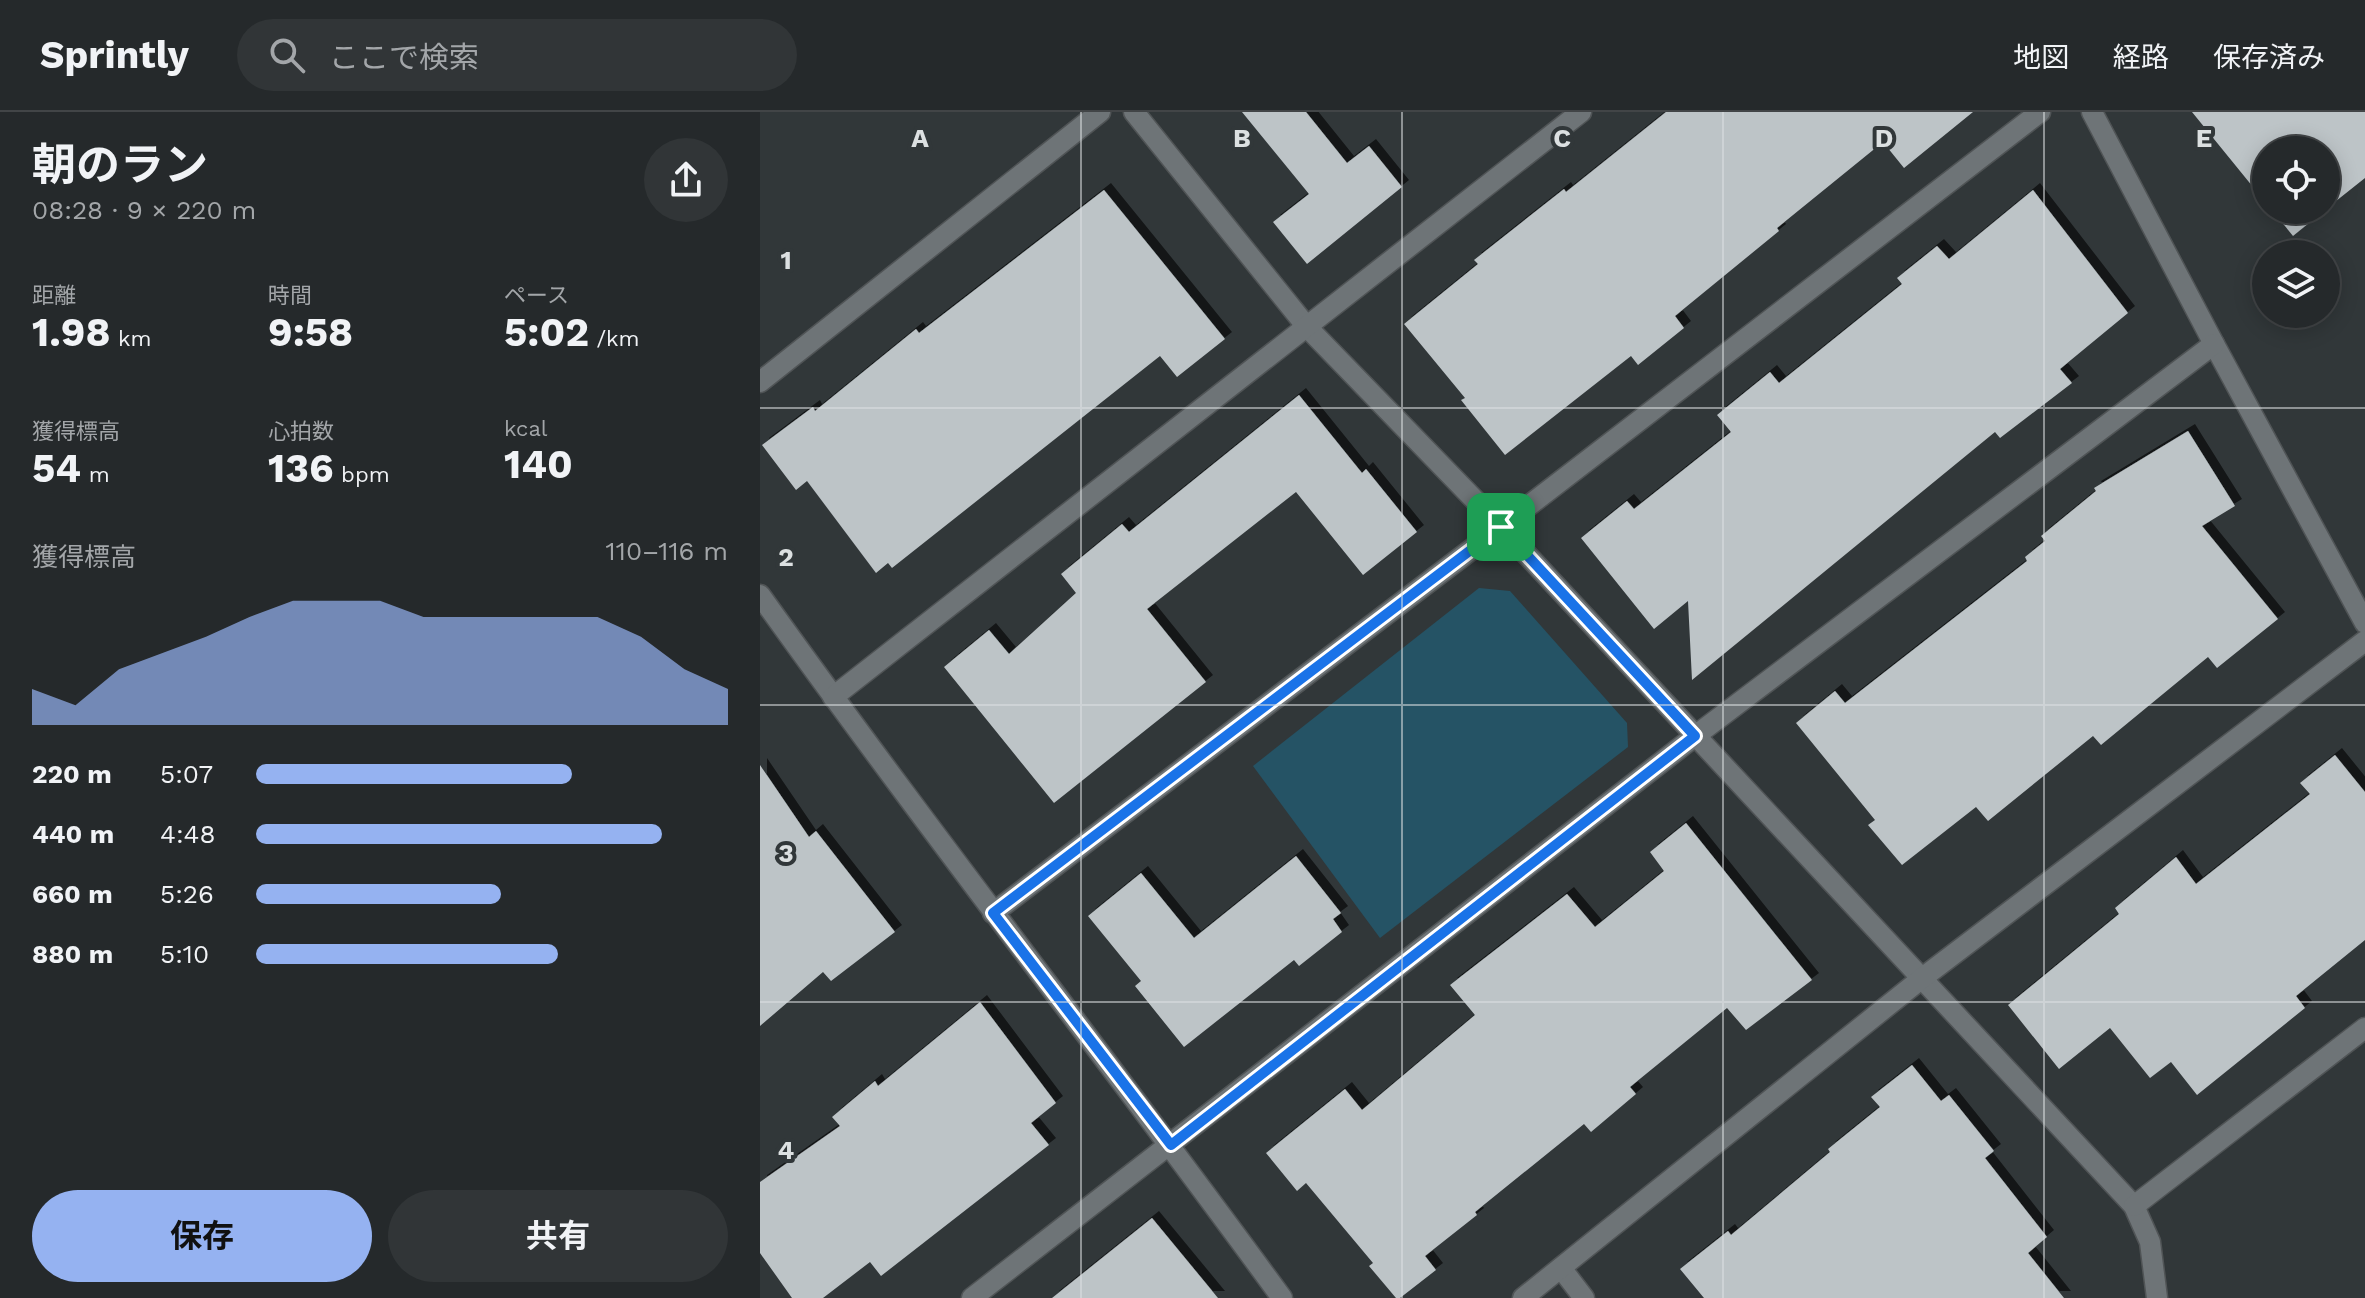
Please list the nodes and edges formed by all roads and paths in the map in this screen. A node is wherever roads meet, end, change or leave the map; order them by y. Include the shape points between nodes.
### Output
1 (1100, 112) edge
2 (1134, 112) edge
3 (1581, 112) edge
4 (2040, 112) edge
5 (2092, 112) edge
6 (1307, 327) junction
7 (2214, 344) junction
8 (760, 382) edge
9 (1501, 527) junction
10 (760, 595) edge
11 (2365, 623) edge
12 (2365, 641) edge
13 (833, 697) junction
14 (1695, 736) junction
15 (993, 913) junction
16 (1921, 979) junction
17 (2365, 1028) edge
18 (1171, 1145) junction
19 (2134, 1206) junction
20 (1561, 1268) junction
21 (972, 1298) edge
22 (1282, 1298) edge
23 (1523, 1298) edge
24 (1584, 1298) edge
25 (2157, 1298) edge

1 - 8 street
2 - 6 street
3 - 6 street
4 - 9 street
5 - 7 street
6 - 9 street
6 - 13 street
7 - 11 street
7 - 14 street
9 - 14 street
9 - 15 street
10 - 13 street
12 - 16 street
13 - 15 street
14 - 16 street
14 - 18 street
15 - 18 street
16 - 19 street
16 - 20 street
17 - 19 street
18 - 21 street
18 - 22 street
19 - 25 street via 2150,1242
20 - 23 street
20 - 24 street

